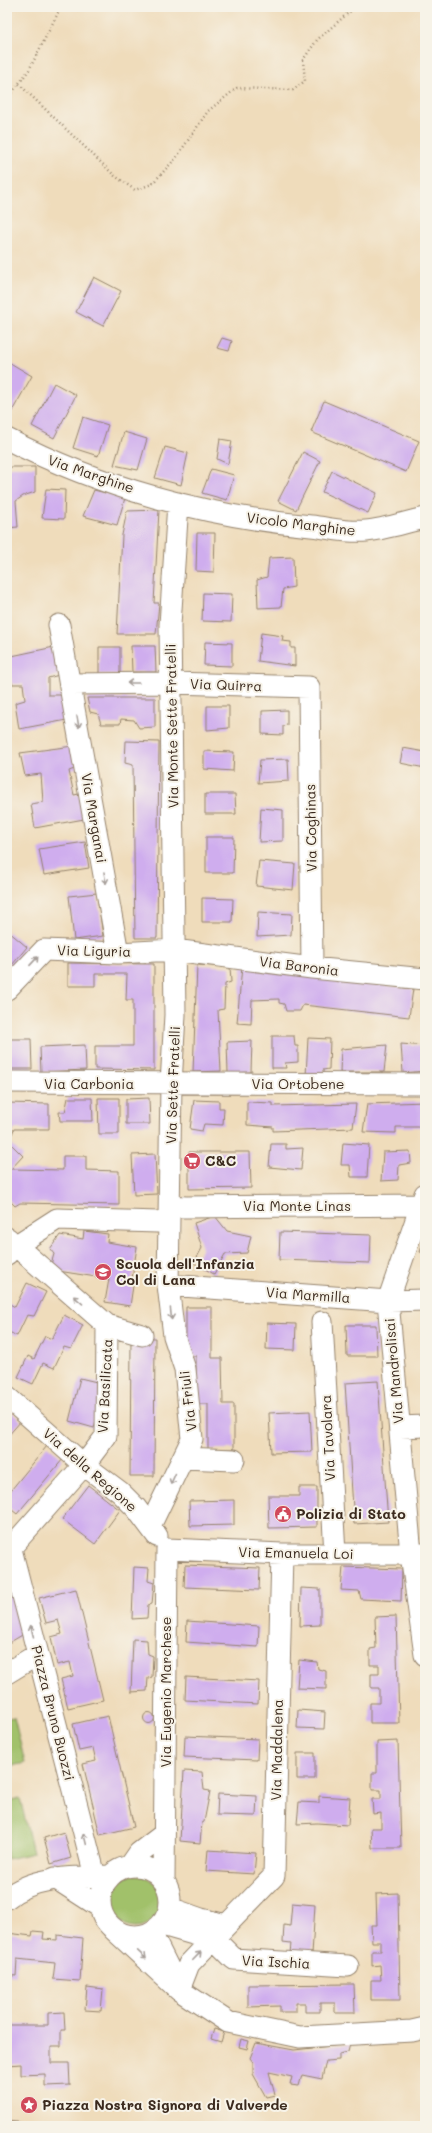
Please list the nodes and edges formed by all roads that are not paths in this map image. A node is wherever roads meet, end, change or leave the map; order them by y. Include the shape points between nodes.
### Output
1 (7, 439) edge
2 (178, 503) junction
3 (425, 518) edge
4 (59, 625) dead end
5 (172, 683) junction
6 (71, 684) junction
7 (309, 687) joint
8 (174, 950) junction
9 (118, 953) junction
10 (312, 968) junction
11 (425, 980) edge
12 (9, 983) edge
13 (7, 1082) edge
14 (171, 1084) junction
15 (425, 1084) edge
16 (424, 1202) edge
17 (169, 1212) junction
18 (10, 1246) edge
19 (168, 1285) junction
20 (388, 1300) junction
21 (425, 1300) edge
22 (322, 1322) dead end
23 (107, 1325) junction
24 (142, 1335) dead end
25 (7, 1397) edge
26 (425, 1426) edge
27 (400, 1427) junction
28 (183, 1458) junction
29 (234, 1460) dead end
30 (84, 1465) junction
31 (150, 1526) junction
32 (11, 1541) edge
33 (167, 1549) junction
34 (282, 1554) junction
35 (335, 1554) junction
36 (418, 1554) edge
37 (38, 1654) junction
38 (425, 1654) edge
39 (7, 1673) edge
40 (164, 1834) junction
41 (130, 1866) junction
42 (102, 1876) junction
43 (55, 1878) junction
44 (164, 1880) junction
45 (7, 1898) edge
46 (100, 1907) junction
47 (161, 1922) junction
48 (113, 1929) junction
49 (219, 1932) junction
50 (348, 1966) dead end
51 (179, 1990) junction
52 (419, 2029) edge

1 - 2 street, Via Marghine via 48,460
2 - 3 street, Vicolo Marghine via 270,522 365,531
2 - 5 street, Via Monte Sette Fratelli via 170,625
4 - 6 street, Via Marganai
5 -> 6 street, Via Quirra
5 - 7 street, Via Quirra
5 - 8 street, Via Monte Sette Fratelli
6 -> 9 street, Via Marganai
7 - 10 street, Via Coghinas
8 - 9 street, Via Liguria
8 - 10 street, Via Baronia
8 - 14 street, Via Sette Fratelli via 175,1015
12 -> 9 street, Via Liguria via 44,950
10 - 11 street, Via Baronia
13 - 14 street, Via Carbonia
14 - 15 street, Via Ortobene
14 - 17 street, Via Sette Fratelli
16 - 17 street, Via Monte Linas via 186,1207
16 - 20 street, Via Mandrolisai
17 - 18 street, Via Monte Linas via 158,1222 57,1219
17 - 19 street, Via Friuli
23 -> 18 street
19 - 20 street, Via Marmilla
19 -> 28 street, Via Friuli via 174,1336 185,1369 192,1439
20 - 21 street, Via Marmilla
20 - 27 street, Via Mandrolisai
22 - 35 street, Via Tavolara
23 - 24 street
23 - 30 street, Via Basilicata via 106,1436
25 - 30 street, Via della Regione
26 - 27 street
27 - 36 street, Via Mandrolisai
28 - 29 street
28 -> 31 street, Via Friuli
30 - 31 street, Via della Regione via 120,1492
30 - 32 street, Via Basilicata
31 - 33 street, Via della Regione
37 -> 32 street, Piazza Bruno Buozzi
33 - 34 street, Via Emanuela Loi
33 - 40 street, Via Eugenio Marchese
34 - 35 street, Via Emanuela Loi
34 - 49 street, Via Maddalena via 274,1876
35 - 36 street, Via Emanuela Loi
36 - 38 street, Via Mandrolisai
37 - 39 street
42 -> 37 street, Piazza Bruno Buozzi
40 - 41 street via 139,1853
40 - 44 street, Via Eugenio Marchese
41 - 42 street
41 - 44 street via 149,1868
42 - 43 street
42 - 46 street
43 - 45 street via 16,1891
43 - 46 street
44 - 47 street via 171,1898
46 - 48 street via 102,1915
47 - 48 street via 131,1936
47 - 49 street, Via Maddalena via 200,1936
47 - 51 street
48 -> 51 street
49 - 50 street, Via Ischia via 234,1959
51 -> 49 street, Via Maddalena via 189,1964
51 - 52 street via 228,2022 300,2037

